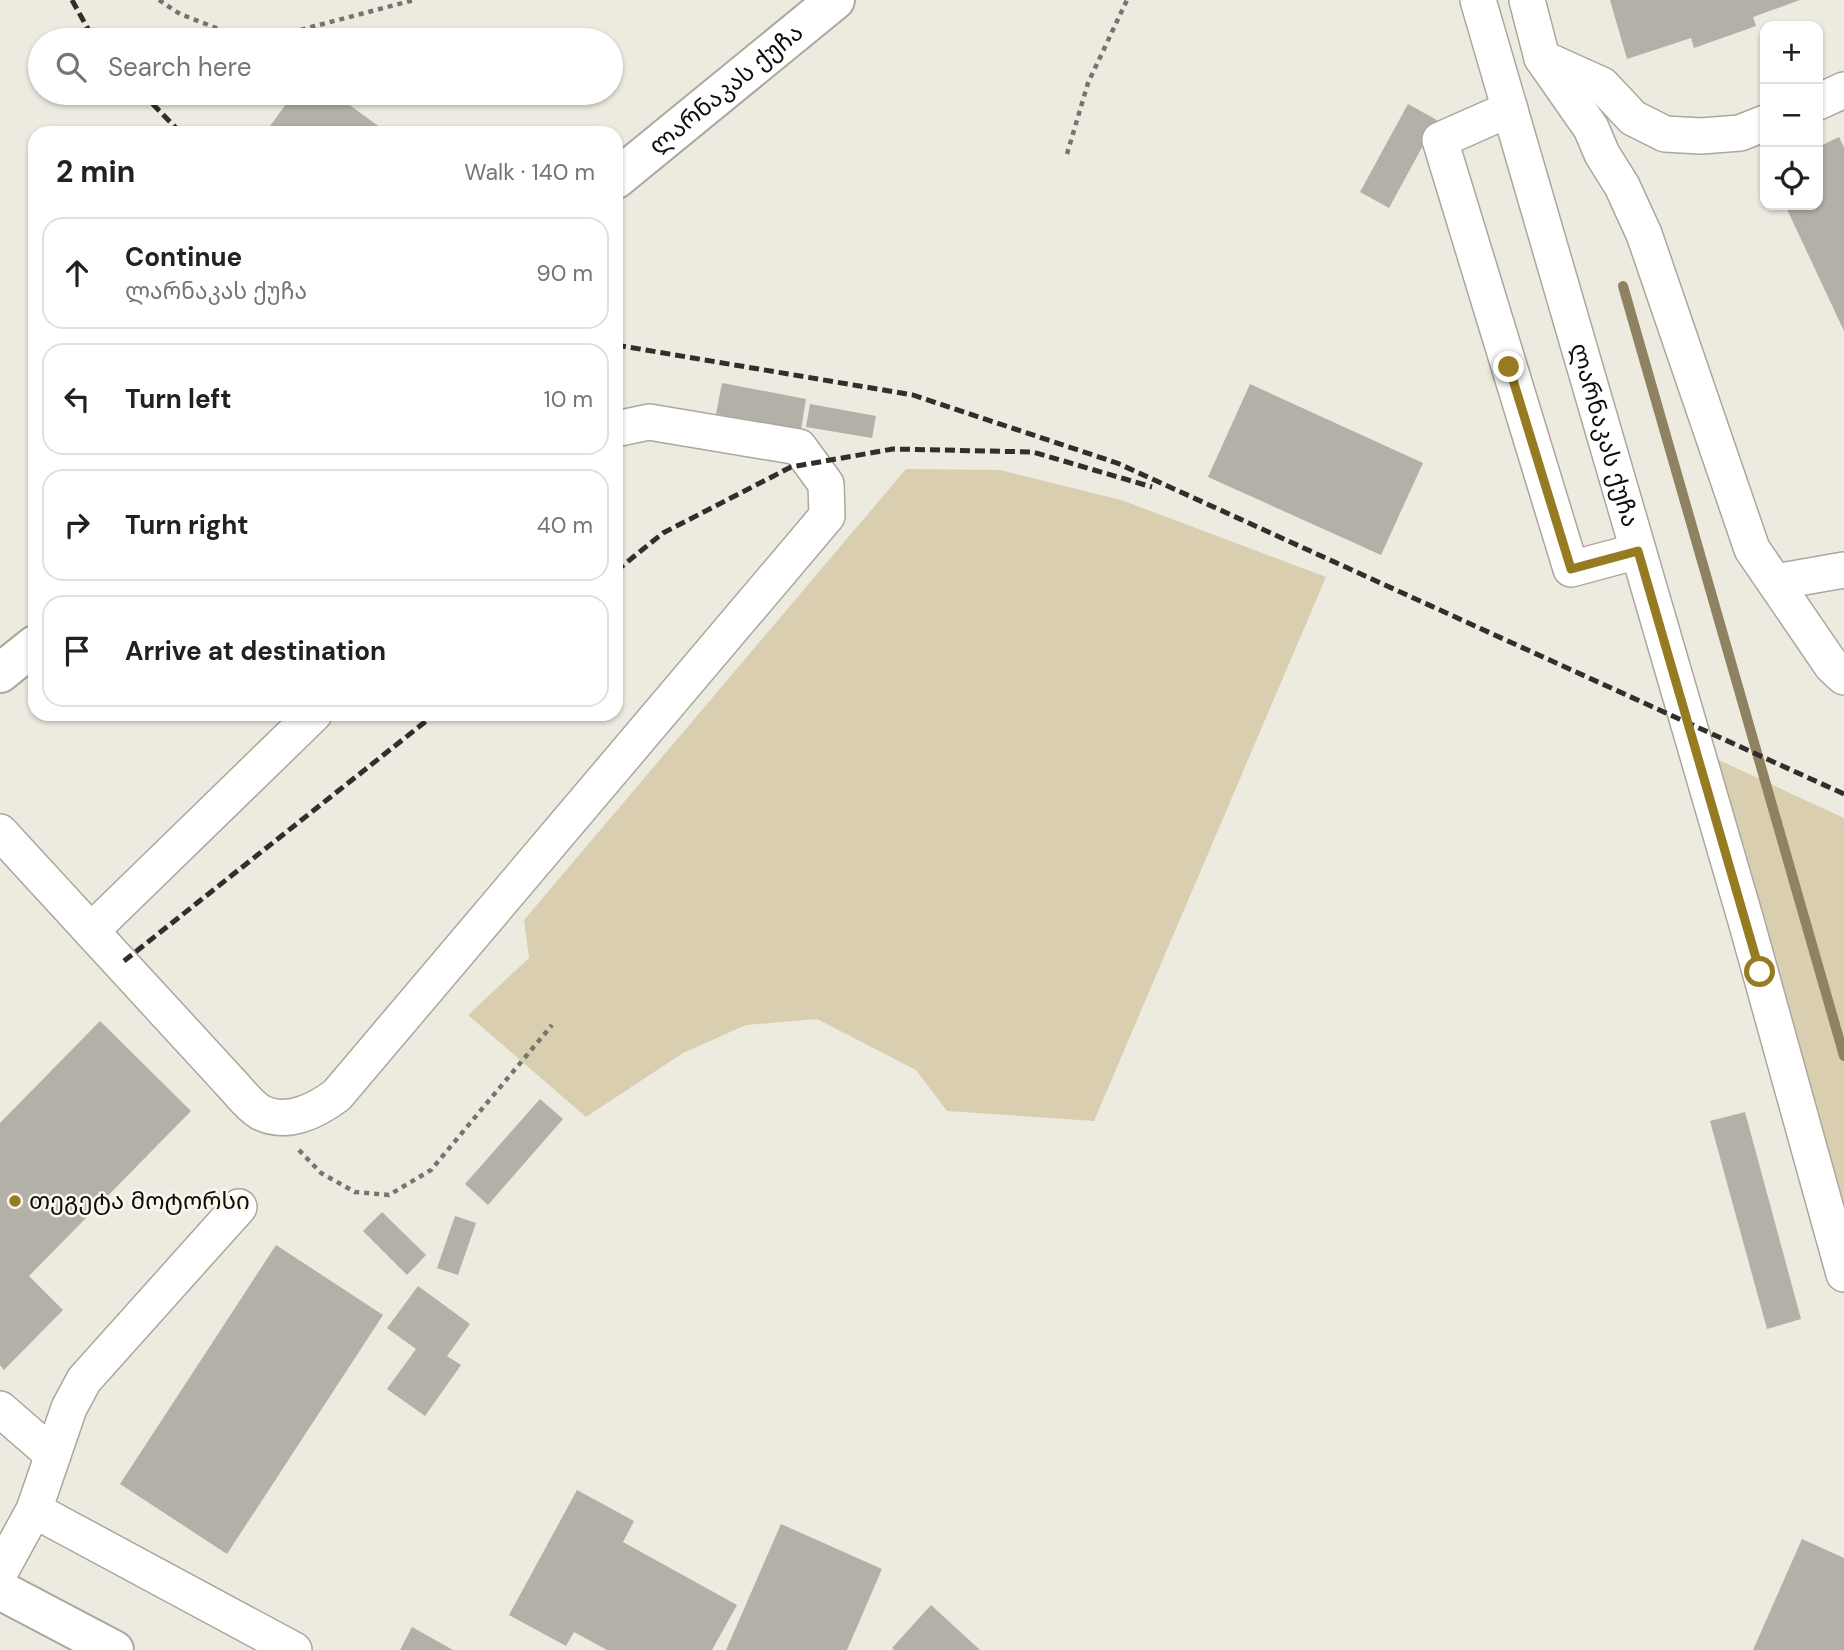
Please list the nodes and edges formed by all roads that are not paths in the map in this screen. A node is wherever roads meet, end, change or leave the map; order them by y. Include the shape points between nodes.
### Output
1 (1478, 0) edge
2 (1528, 0) edge
3 (833, 1) edge
4 (1542, 58) junction
5 (1844, 90) edge
6 (1823, 100) edge
7 (1510, 109) junction
8 (1760, 125) edge
9 (623, 173) edge
10 (623, 428) edge
11 (1638, 551) junction
12 (1844, 570) edge
13 (1775, 582) junction
14 (28, 651) edge
15 (0, 673) edge
16 (1844, 677) edge
17 (307, 721) edge
18 (0, 832) edge
19 (91, 932) junction
20 (239, 1207) dead end
21 (1844, 1274) edge
22 (0, 1409) edge
23 (53, 1455) junction
24 (34, 1510) junction
25 (0, 1572) edge
26 (0, 1590) edge
27 (114, 1650) edge
28 (294, 1650) edge

1 - 7 lane, ლარნაკას ქუჩა
2 - 4 lane
3 - 9 main road, ლარნაკას ქუჩა
4 - 8 lane via 1602,85 1633,118 1665,134 1701,136
4 - 13 lane via 1591,128 1628,198 1752,549
5 - 6 lane
7 - 11 lane, ლარნაკას ქუჩა
7 - 11 lane via 1440,140 1571,569
10 - 19 lane via 649,422 799,447 826,484 827,516 337,1095 319,1108 279,1119 259,1111
11 - 21 lane, ლარნაკას ქუჩა
12 - 13 lane
13 - 16 lane
14 - 15 main road
17 - 19 lane
18 - 19 lane
20 - 23 lane via 84,1380
22 - 23 lane
23 - 24 lane
24 - 25 lane
24 - 28 lane
26 - 27 main road

